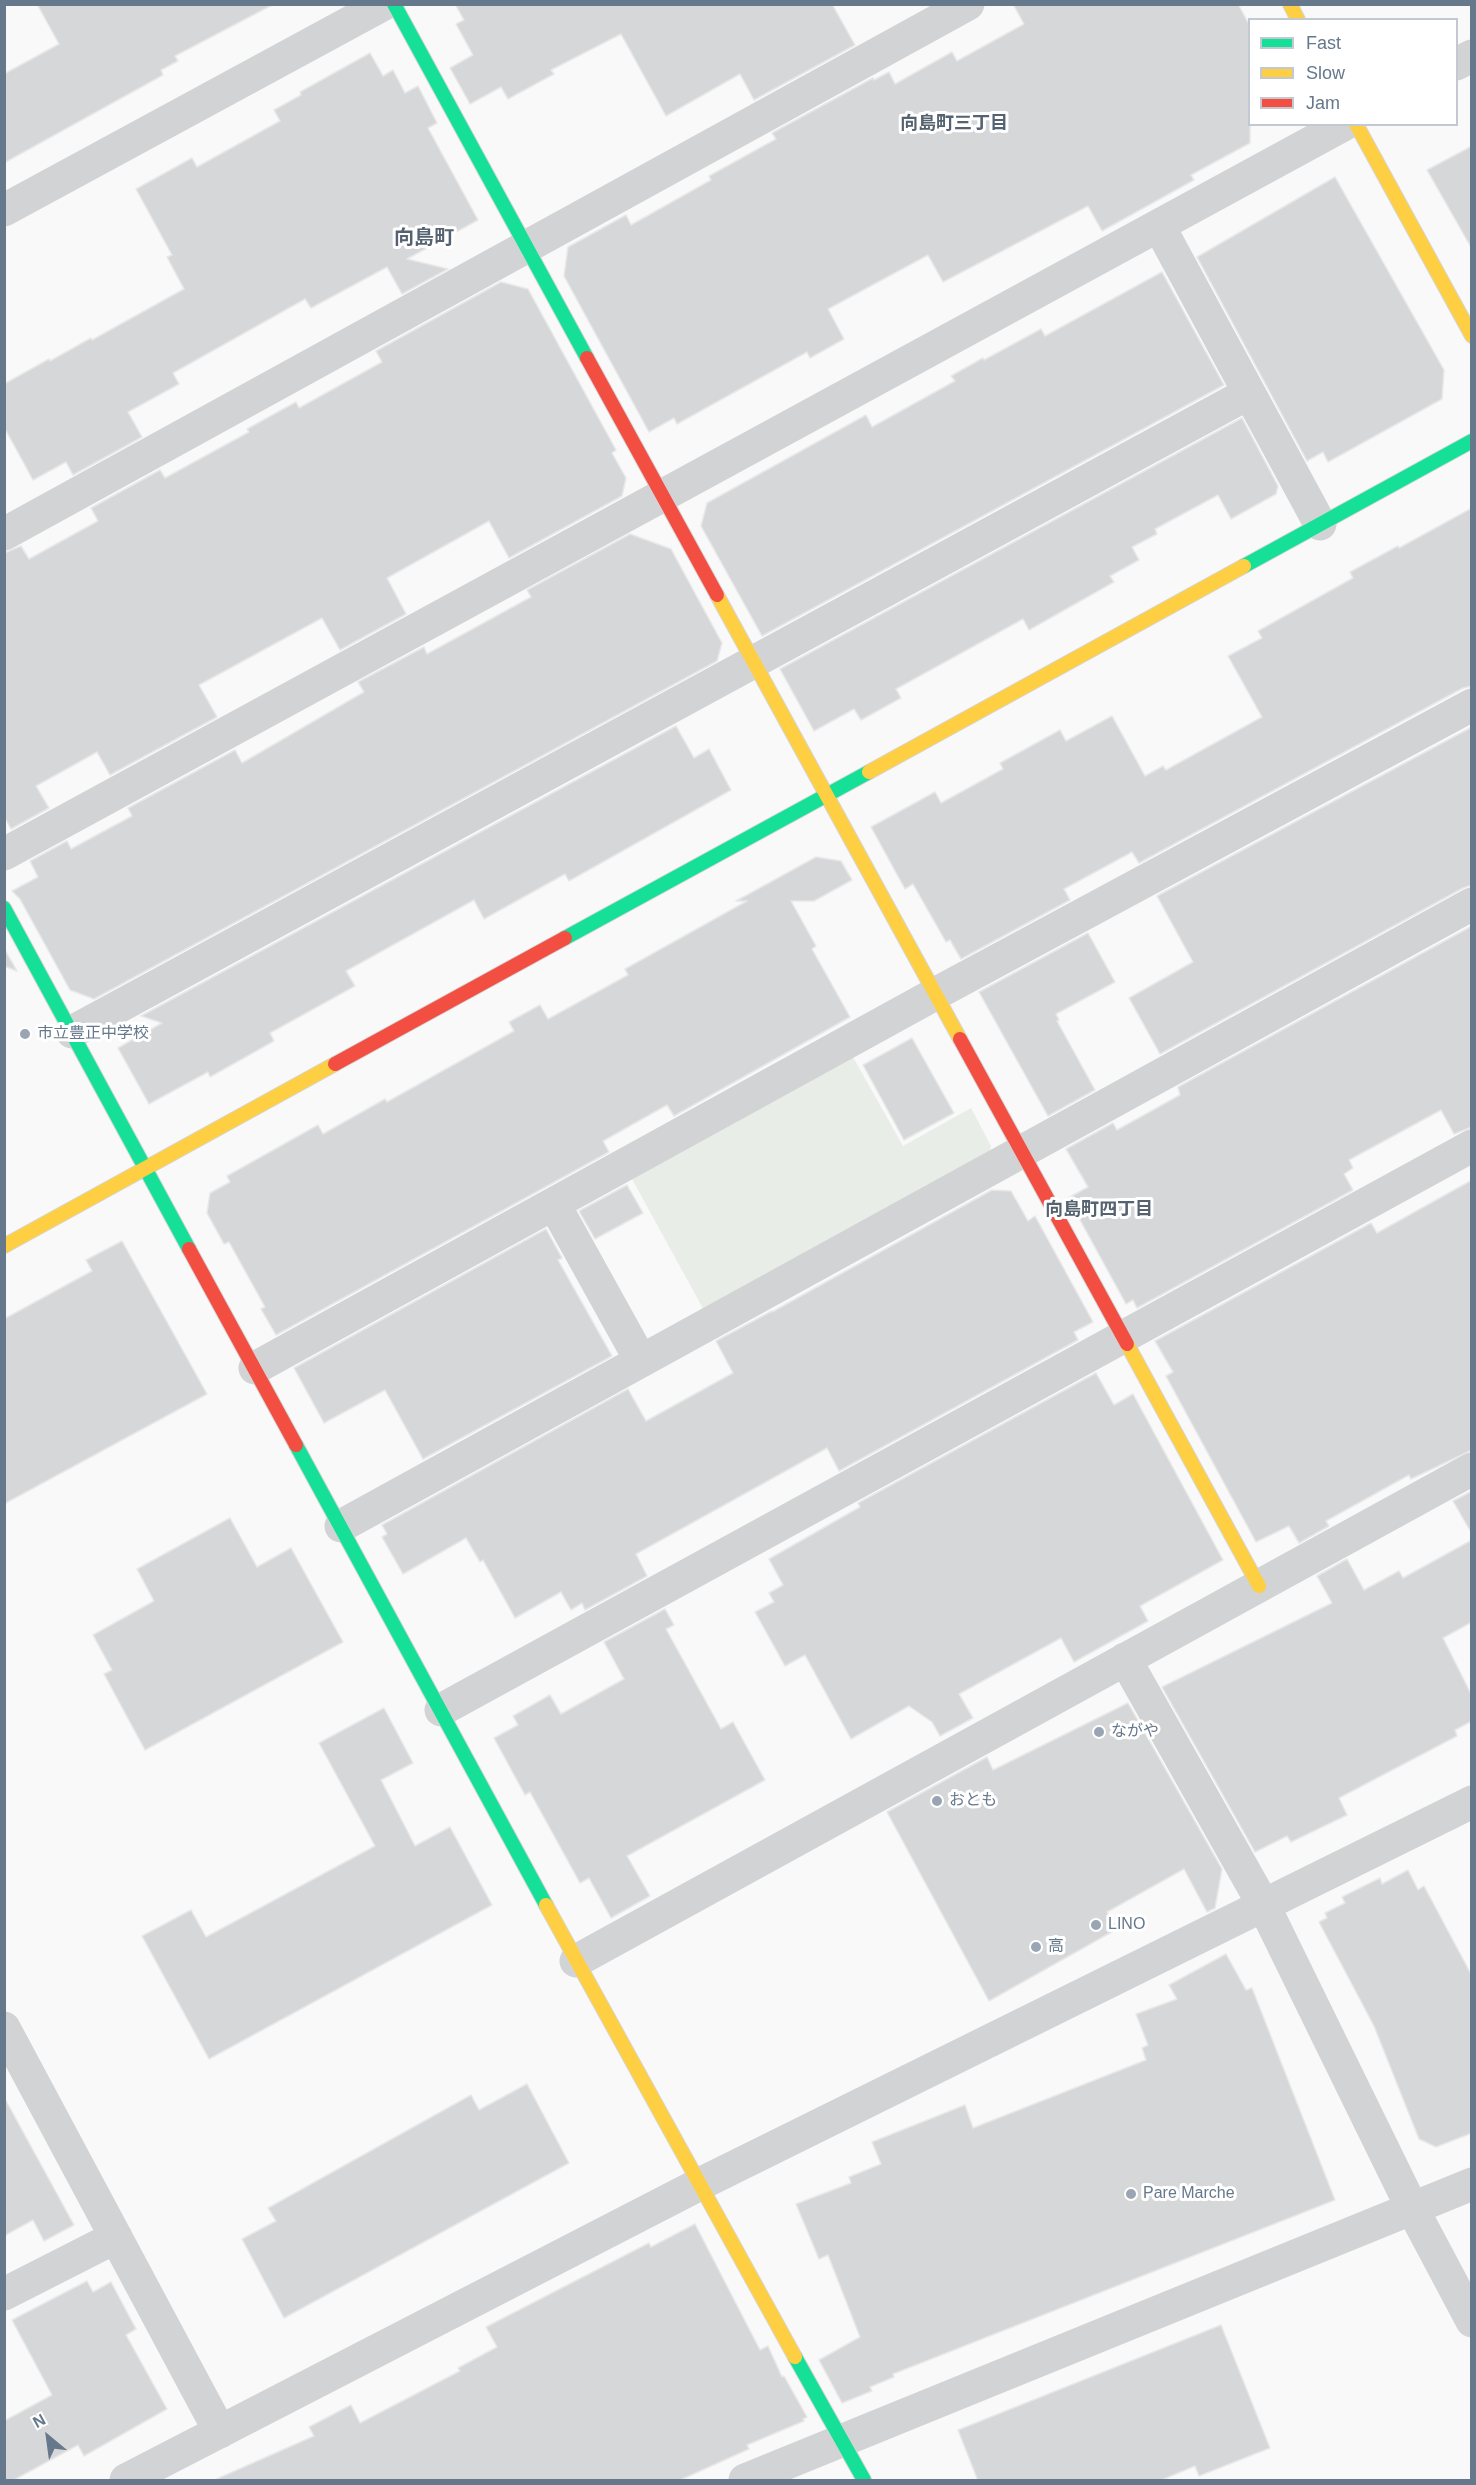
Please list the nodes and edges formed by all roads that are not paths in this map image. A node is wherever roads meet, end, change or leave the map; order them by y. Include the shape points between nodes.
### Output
1 (384, 4) edge
2 (394, 4) edge
3 (968, 4) edge
4 (1290, 4) edge
5 (1297, 18) edge
6 (1472, 56) edge
7 (1458, 63) edge
8 (1341, 126) edge
9 (1357, 126) edge
10 (4, 210) edge
11 (1159, 226) junction
12 (527, 247) junction
13 (1472, 336) edge
14 (1249, 393) junction
15 (1472, 441) edge
16 (663, 496) junction
17 (1320, 524) junction
18 (4, 534) edge
19 (754, 662) junction
20 (1472, 705) edge
21 (826, 795) junction
22 (4, 854) edge
23 (1472, 904) edge
24 (4, 908) edge
25 (935, 994) junction
26 (72, 1032) junction
27 (1472, 1146) edge
28 (1022, 1151) junction
29 (146, 1168) junction
30 (554, 1204) junction
31 (4, 1246) edge
32 (1123, 1336) junction
33 (641, 1361) junction
34 (255, 1368) junction
35 (1472, 1469) edge
36 (341, 1526) junction
37 (1259, 1586) junction
38 (1125, 1659) junction
39 (441, 1710) junction
40 (1472, 1802) edge
41 (1264, 1906) junction
42 (576, 1961) junction
43 (7, 2038) edge
44 (1472, 2184) edge
45 (698, 2185) junction
46 (1412, 2208) junction
47 (116, 2237) junction
48 (4, 2294) edge
49 (1472, 2321) edge
50 (220, 2432) junction
51 (842, 2442) junction
52 (135, 2478) edge
53 (745, 2481) edge
54 (864, 2481) edge

1 - 10 street
2 - 12 street
3 - 12 street
4 - 5 street
6 - 7 street
8 - 11 street
9 - 13 street
11 - 14 street
11 - 16 street
12 - 16 street
12 - 18 street
14 - 17 street
14 - 19 street
15 - 17 street
16 - 19 street
16 - 22 street
17 - 21 street
19 - 21 street
19 - 26 street
20 - 25 street
21 - 25 street
21 - 29 street
23 - 28 street
24 - 26 street
25 - 28 street
25 - 30 street
26 - 29 street
27 - 32 street
28 - 32 street
28 - 33 street
29 - 31 street
29 - 34 street
30 - 33 street
30 - 34 street
32 - 37 street
32 - 39 street
33 - 36 street
34 - 36 street
35 - 37 street
36 - 39 street
37 - 38 street
38 - 41 street
38 - 42 street
39 - 42 street
40 - 41 street
41 - 45 street
41 - 46 street
42 - 45 street
43 - 47 street
44 - 46 street
45 - 50 street
45 - 51 street
46 - 49 street
46 - 51 street
47 - 48 street
47 - 50 street
50 - 52 street
51 - 53 street
51 - 54 street

